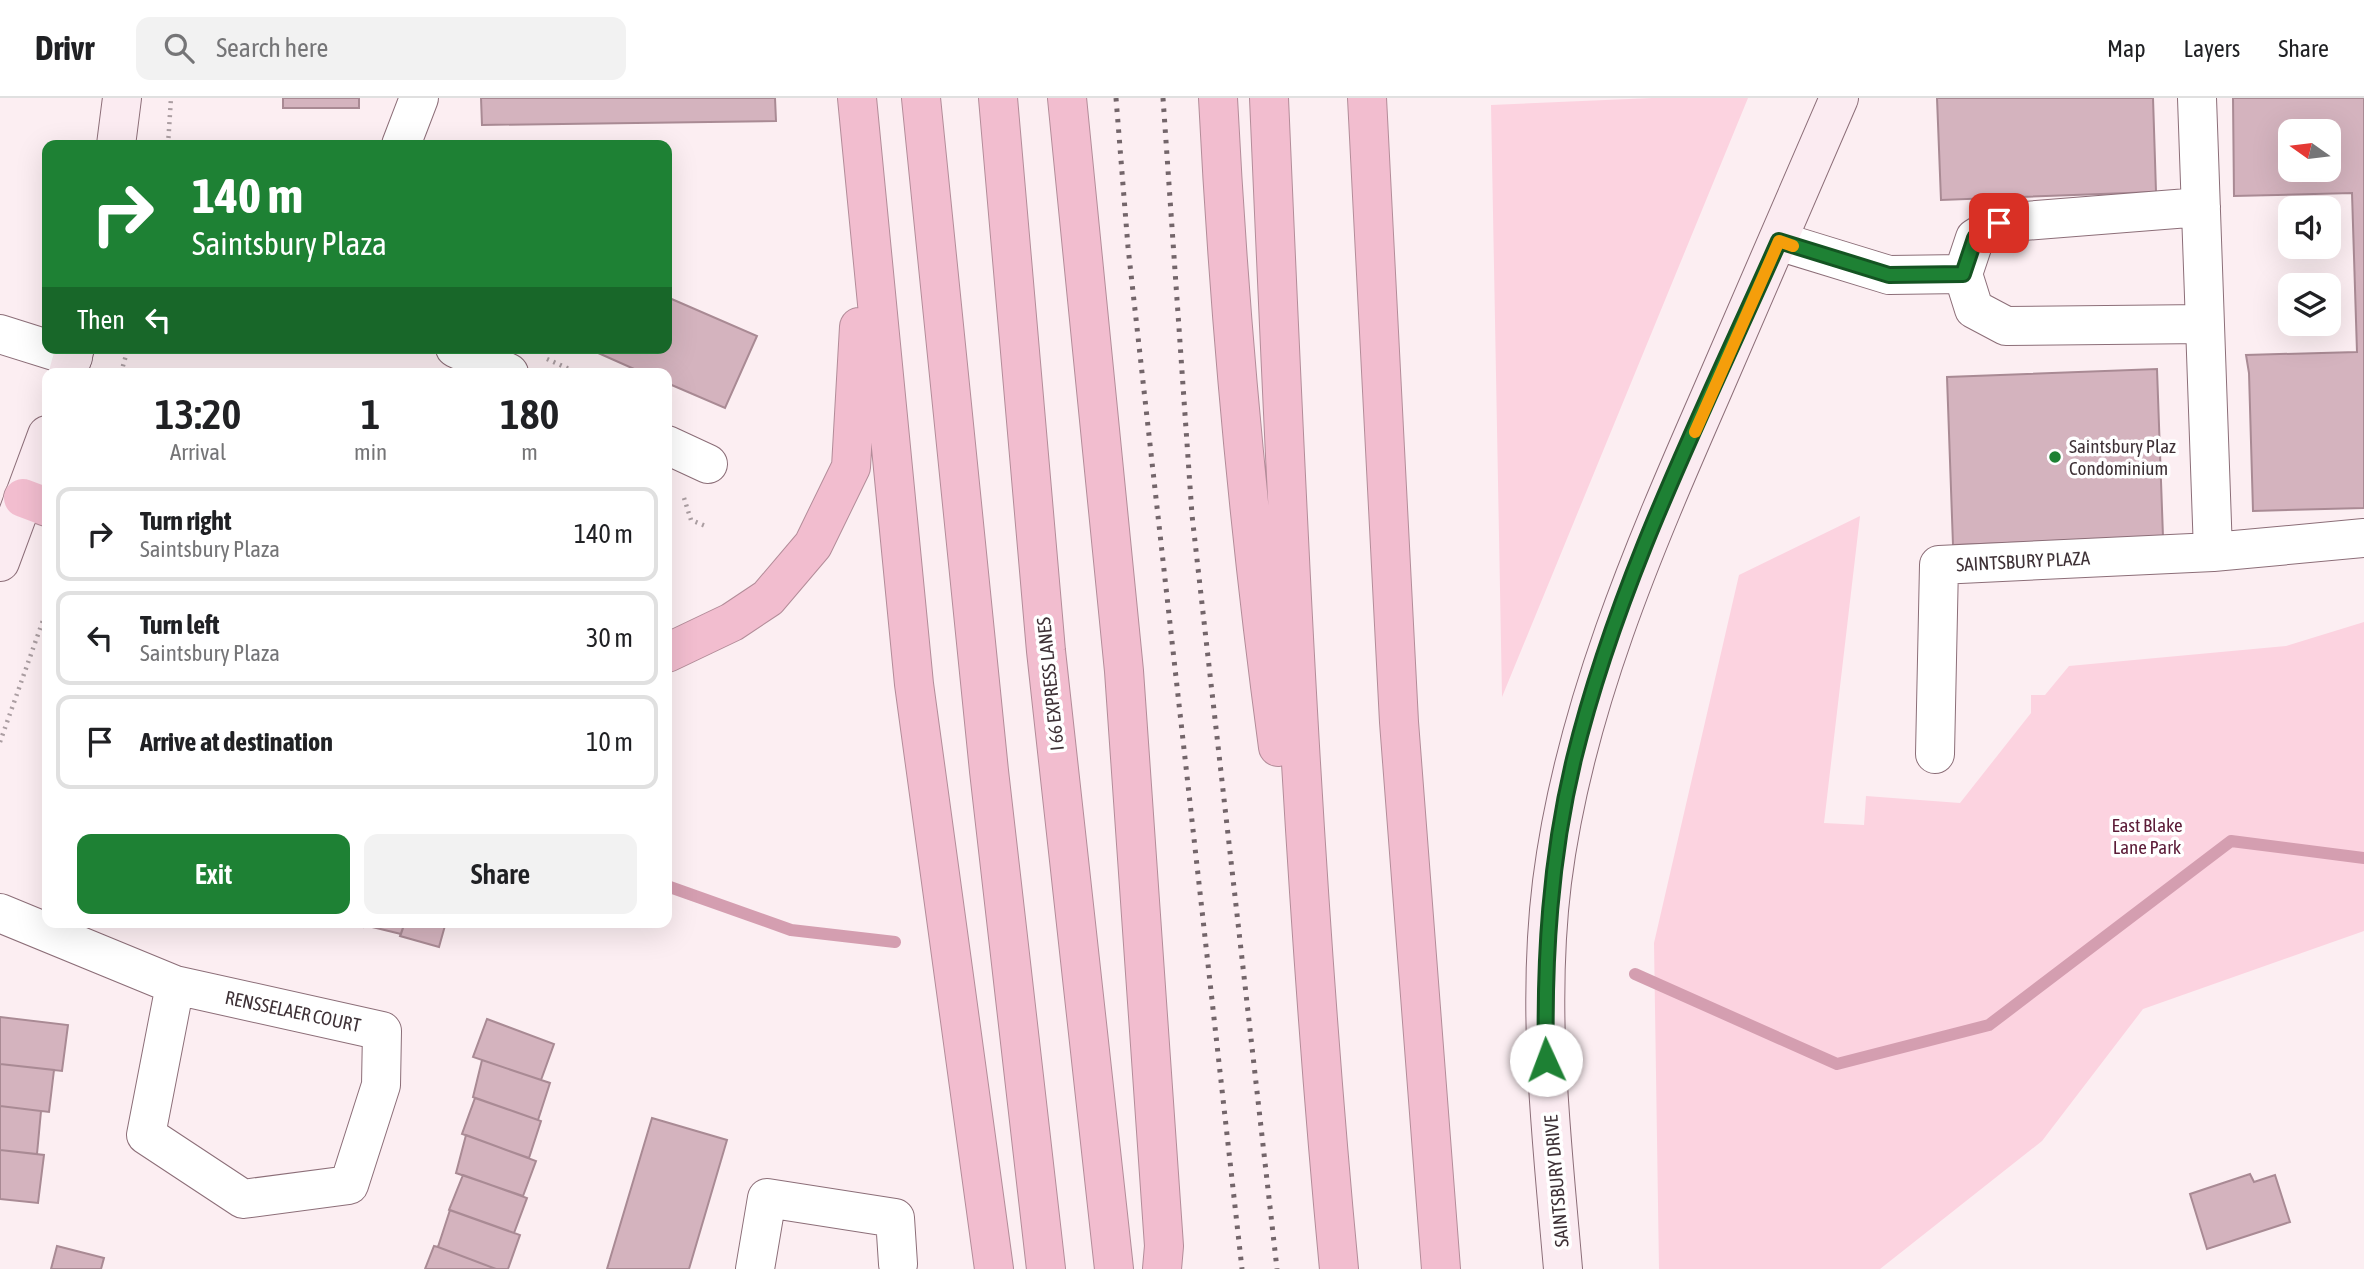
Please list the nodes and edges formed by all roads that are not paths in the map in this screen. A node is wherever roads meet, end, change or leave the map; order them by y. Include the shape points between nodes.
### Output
1 (122, 98) edge
2 (419, 98) edge
3 (857, 98) edge
4 (921, 98) edge
5 (999, 98) edge
6 (1067, 98) edge
7 (1218, 98) edge
8 (1269, 98) edge
9 (1367, 98) edge
10 (1839, 98) edge
11 (2197, 98) edge
12 (117, 140) edge
13 (403, 140) edge
14 (865, 206) junction
15 (2201, 207) junction
16 (1779, 241) junction
17 (1963, 274) junction
18 (2205, 324) junction
19 (0, 334) edge
20 (42, 349) edge
21 (468, 354) edge
22 (498, 368) edge
23 (672, 447) edge
24 (42, 463) edge
25 (708, 464) dead end
26 (35, 503) edge
27 (2364, 538) edge
28 (2213, 552) junction
29 (0, 562) edge
30 (672, 651) edge
31 (1935, 754) dead end
32 (0, 913) edge
33 (175, 985) junction
34 (1318, 1044) junction
35 (898, 1264) dead end
36 (755, 1269) edge
37 (994, 1269) edge
38 (1046, 1269) edge
39 (1114, 1269) edge
40 (1162, 1269) edge
41 (1339, 1269) edge
42 (1441, 1269) edge
43 (1563, 1269) edge

1 - 12 street
2 - 13 street
3 - 14 highway
4 - 38 highway
5 - 39 highway, I 66 EXPRESS LANES via 1046,651
6 - 40 highway via 1124,671
7 - 34 highway via 1226,255 1264,646
8 - 34 highway
9 - 42 highway via 1399,722
10 - 16 street, SAINTSBURY DRIVE
11 - 15 street
14 - 30 highway via 851,467 814,545 768,598 732,622
14 - 37 highway via 914,684
15 - 17 street via 1999,223 1975,238
15 - 18 street
16 - 17 street via 1889,275
16 - 43 street, SAINTSBURY DRIVE via 1651,530 1574,759 1552,881 1544,981
17 - 18 street via 1974,309 2006,326
18 - 28 street
19 - 20 street
21 - 22 street
23 - 25 street
24 - 26 street
26 - 29 street
27 - 28 street, SAINTSBURY PLAZA
28 - 31 street, SAINTSBURY PLAZA via 1939,565
32 - 33 street, RENSSELAER COURT
33 - 33 street, RENSSELAER COURT via 146,1135 243,1199 349,1185 381,1085 382,1031
34 - 41 highway
35 - 36 street via 895,1219 767,1198

